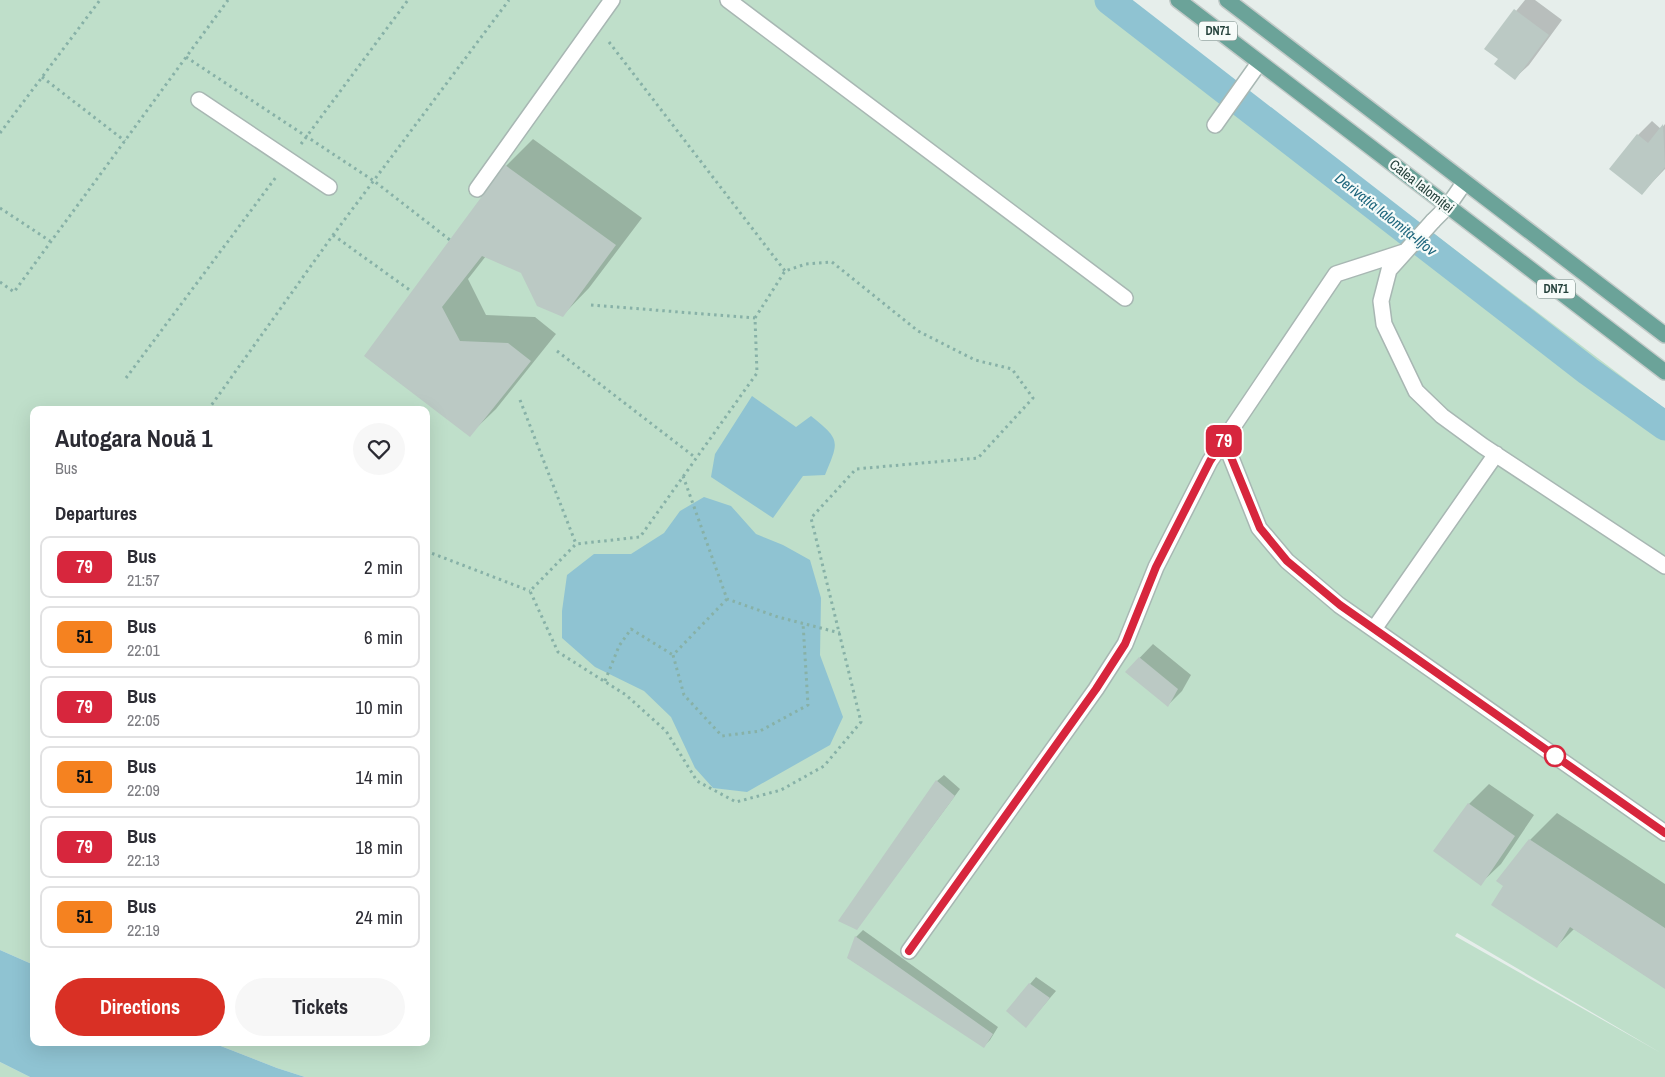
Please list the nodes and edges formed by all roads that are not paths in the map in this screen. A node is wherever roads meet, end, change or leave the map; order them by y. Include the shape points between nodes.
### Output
1 (612, 0) edge
2 (728, 0) edge
3 (1178, 0) edge
4 (1226, 0) edge
5 (1259, 63) junction
6 (198, 100) dead end
7 (1219, 119) dead end
8 (1464, 183) junction
9 (329, 187) dead end
10 (477, 189) dead end
11 (1448, 206) junction
12 (1404, 252) junction
13 (1125, 298) dead end
14 (1665, 335) edge
15 (1665, 372) edge
16 (1224, 440) junction
17 (1496, 454) junction
18 (1665, 566) edge
19 (1374, 629) junction
20 (1665, 833) edge
21 (909, 951) dead end

1 - 10 street
2 - 13 street
3 - 5 main road, Calea Ialomiței / DN71
4 - 8 main road, Calea Ialomiței / DN71
5 - 7 street
5 - 11 main road, Calea Ialomiței / DN71
6 - 9 street
8 - 11 street
8 - 14 main road, Calea Ialomiței / DN71
11 - 12 street
11 - 15 main road, Calea Ialomiței / DN71
12 - 16 street via 1336,274
12 - 17 street via 1389,270 1381,301 1384,324 1416,391 1442,416
16 - 19 street via 1260,528 1287,561
16 - 21 street via 1156,567 1125,644
17 - 18 street
17 - 19 street
19 - 20 street

